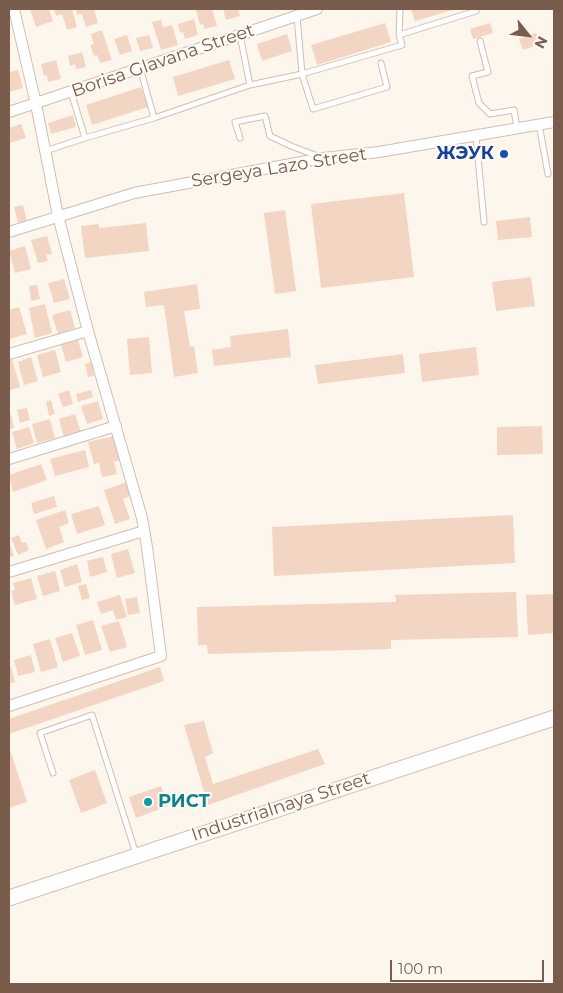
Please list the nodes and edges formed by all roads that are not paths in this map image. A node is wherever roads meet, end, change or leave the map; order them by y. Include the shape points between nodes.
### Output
1 (14, 9) edge
2 (317, 9) edge
3 (400, 9) edge
4 (475, 9) edge
5 (297, 15) junction
6 (399, 34) junction
7 (240, 35) junction
8 (480, 41) dead end
9 (381, 63) dead end
10 (140, 68) junction
11 (302, 74) junction
12 (250, 85) junction
13 (71, 92) junction
14 (36, 104) junction
15 (9, 112) edge
16 (154, 118) junction
17 (554, 122) edge
18 (539, 124) junction
19 (517, 128) junction
20 (476, 135) junction
21 (85, 138) junction
22 (240, 138) dead end
23 (45, 151) junction
24 (323, 158) junction
25 (548, 174) dead end
26 (58, 216) junction
27 (484, 222) dead end
28 (9, 232) edge
29 (88, 331) junction
30 (9, 354) edge
31 (116, 426) junction
32 (9, 459) edge
33 (144, 531) junction
34 (9, 572) edge
35 (9, 706) edge
36 (554, 718) edge
37 (53, 773) dead end
38 (136, 855) junction
39 (9, 898) edge

1 - 14 street
2 - 5 street, Borisa Glavana Street
3 - 6 lane
4 - 6 lane
5 - 7 street, Borisa Glavana Street
5 - 11 lane
6 - 11 lane via 402,44
7 - 10 street, Borisa Glavana Street
7 - 12 lane
8 - 19 lane via 488,72 472,76 479,103 490,114 514,110
9 - 11 lane via 387,87 313,108
10 - 13 street, Borisa Glavana Street
10 - 16 lane
11 - 12 lane
12 - 16 lane
13 - 14 street, Borisa Glavana Street
13 - 21 lane
14 - 15 street, Borisa Glavana Street
14 - 23 street
16 - 21 lane
17 - 18 street, Sergeya Lazo Street
18 - 19 street, Sergeya Lazo Street
18 - 25 lane
19 - 20 street, Sergeya Lazo Street
20 - 24 street, Sergeya Lazo Street
20 - 27 lane
21 - 23 lane
22 - 24 lane via 235,122 265,116 270,136
23 - 26 street
24 - 26 street, Sergeya Lazo Street via 134,193
26 - 28 street, Sergeya Lazo Street
26 - 29 street
29 - 30 street
29 - 31 street
31 - 32 street
31 - 33 street
33 - 34 street
33 - 35 street via 161,656
36 - 38 main road, Industrialnaya Street
37 - 38 lane via 40,733 92,716
38 - 39 main road, Industrialnaya Street

